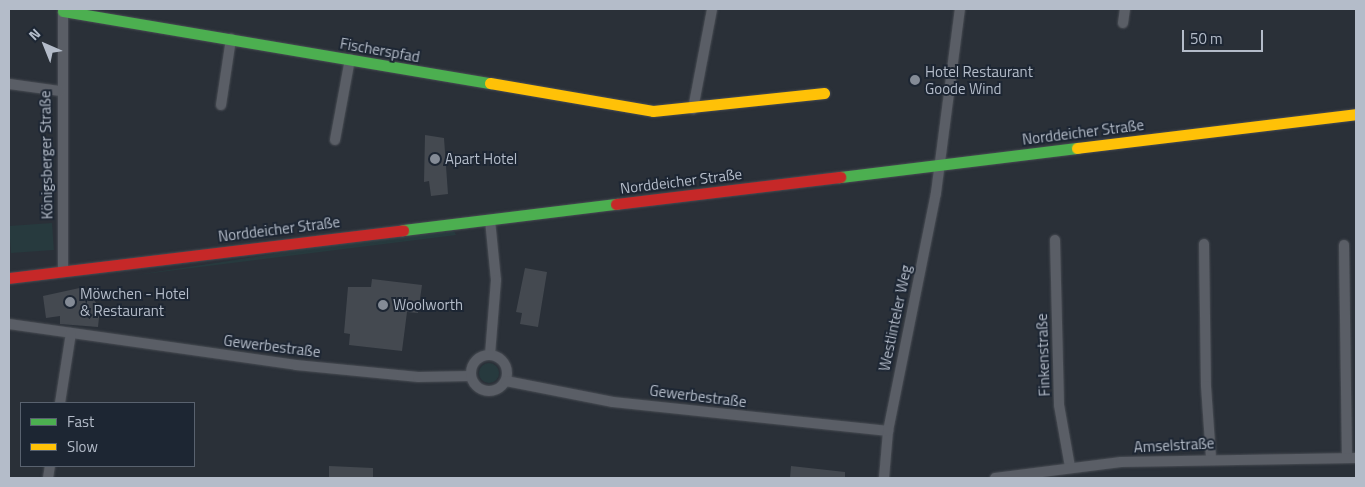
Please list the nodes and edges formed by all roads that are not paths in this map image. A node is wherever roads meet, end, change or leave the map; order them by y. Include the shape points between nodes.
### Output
1 (712, 9) edge
2 (960, 9) edge
3 (1125, 9) edge
4 (63, 10) edge
5 (1123, 23) dead end
6 (231, 40) junction
7 (350, 60) junction
8 (9, 84) edge
9 (60, 90) junction
10 (824, 93) dead end
11 (221, 105) dead end
12 (693, 109) junction
13 (1356, 114) edge
14 (335, 140) dead end
15 (940, 165) junction
16 (490, 220) junction
17 (1054, 240) dead end
18 (1204, 244) dead end
19 (1344, 245) dead end
20 (63, 270) junction
21 (9, 278) edge
22 (9, 324) edge
23 (71, 333) junction
24 (490, 355) junction
25 (471, 376) junction
26 (506, 382) junction
27 (60, 402) edge
28 (888, 432) junction
29 (1211, 458) junction
30 (1352, 458) edge
31 (1070, 467) junction
32 (1008, 477) edge
33 (884, 478) edge
34 (994, 478) edge

1 - 12 street
2 - 15 street, Westlinteler Weg
3 - 5 street
4 - 6 main road, Fischerspfad
4 - 9 street, Königsberger Straße
6 - 7 main road, Fischerspfad
6 - 11 street
7 - 12 main road, Fischerspfad via 653,111
7 - 14 street
8 - 9 street
9 - 20 street, Königsberger Straße
10 - 12 main road, Fischerspfad
13 - 15 main road, Norddeicher Straße
15 - 16 main road, Norddeicher Straße
15 - 28 street, Westlinteler Weg
16 - 20 main road, Norddeicher Straße
16 - 24 street via 496,280
17 - 31 street, Finkenstraße via 1059,406
18 - 29 street via 1206,386
19 - 30 street
20 - 21 main road, Norddeicher Straße
22 - 23 street, Gewerbestraße
23 - 25 street, Gewerbestraße via 387,375
23 - 27 street
24 - 25 street via 476,360
24 - 26 street via 506,364
25 - 26 street, Gewerbestraße via 477,386 488,391 500,388
26 - 28 street, Gewerbestraße via 613,402
28 - 33 street, Westlinteler Weg
29 - 30 street, Amselstraße
29 - 31 street, Amselstraße
31 - 32 street, Amselstraße
32 - 34 street, Amselstraße

